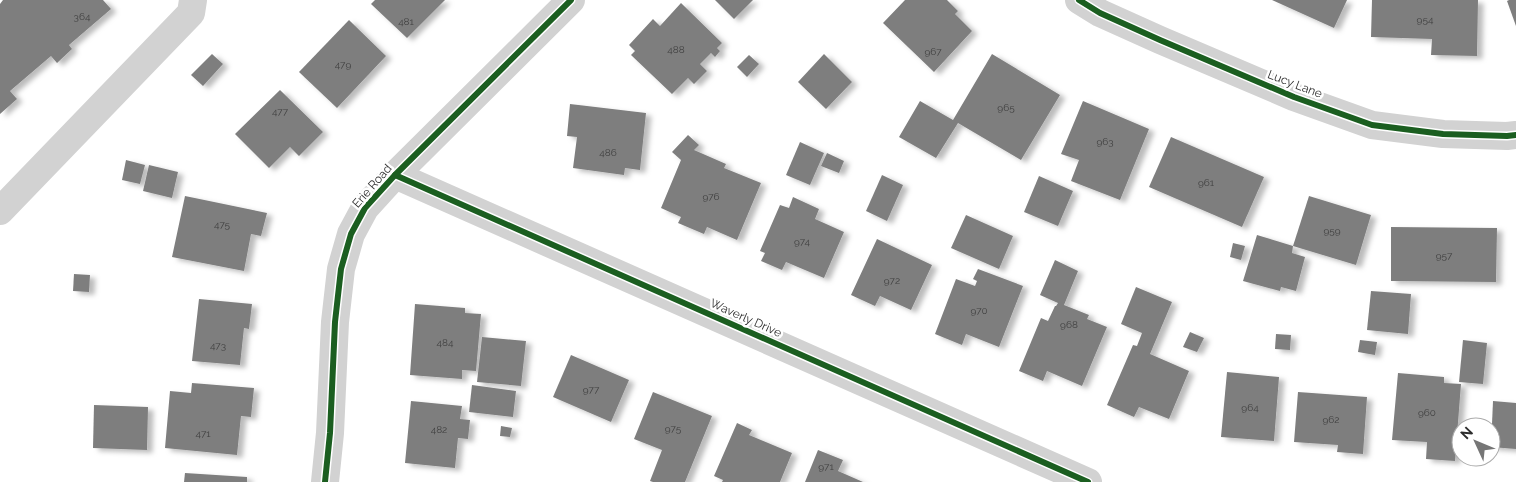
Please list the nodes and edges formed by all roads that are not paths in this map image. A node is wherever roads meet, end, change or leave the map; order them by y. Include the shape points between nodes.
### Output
1 (193, 0) edge
2 (571, 0) edge
3 (1079, 0) edge
4 (1516, 135) edge
5 (395, 175) junction
6 (0, 211) edge
7 (325, 482) edge
8 (1088, 482) edge

1 - 6 street via 191,14
2 - 5 street, Erie Road
3 - 4 street, Lucy Lane via 1100,13 1294,97 1372,124 1443,134
5 - 7 street, Erie Road via 365,208 351,234 341,269
5 - 8 street, Waverly Drive

